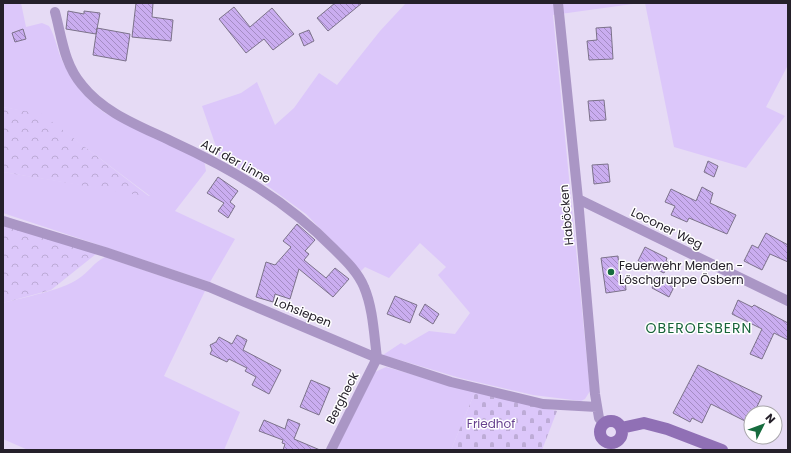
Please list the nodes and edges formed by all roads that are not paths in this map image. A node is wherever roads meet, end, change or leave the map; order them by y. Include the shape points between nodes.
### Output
1 (558, 3) edge
2 (55, 12) dead end
3 (578, 199) junction
4 (3, 221) edge
5 (788, 302) edge
6 (377, 358) junction
7 (597, 407) junction
8 (604, 424) junction
9 (621, 428) junction
10 (608, 446) edge
11 (331, 450) edge
12 (722, 450) edge

1 - 3 street, Haböcken
2 - 6 street, Auf der Linne via 63,49 71,67 81,84 103,107 248,180 302,218 356,272 364,287 370,310
3 - 5 street, Loconer Weg
3 - 7 street, Haböcken
4 - 6 street, Lohsiepen via 208,287
6 - 7 street, Lohsiepen via 451,382 543,404
6 - 11 street, Bergheck
7 - 8 street, Haböcken via 599,418
8 - 9 street via 616,422
8 - 10 street via 601,436
9 - 10 street via 619,439
9 - 12 street via 644,423

